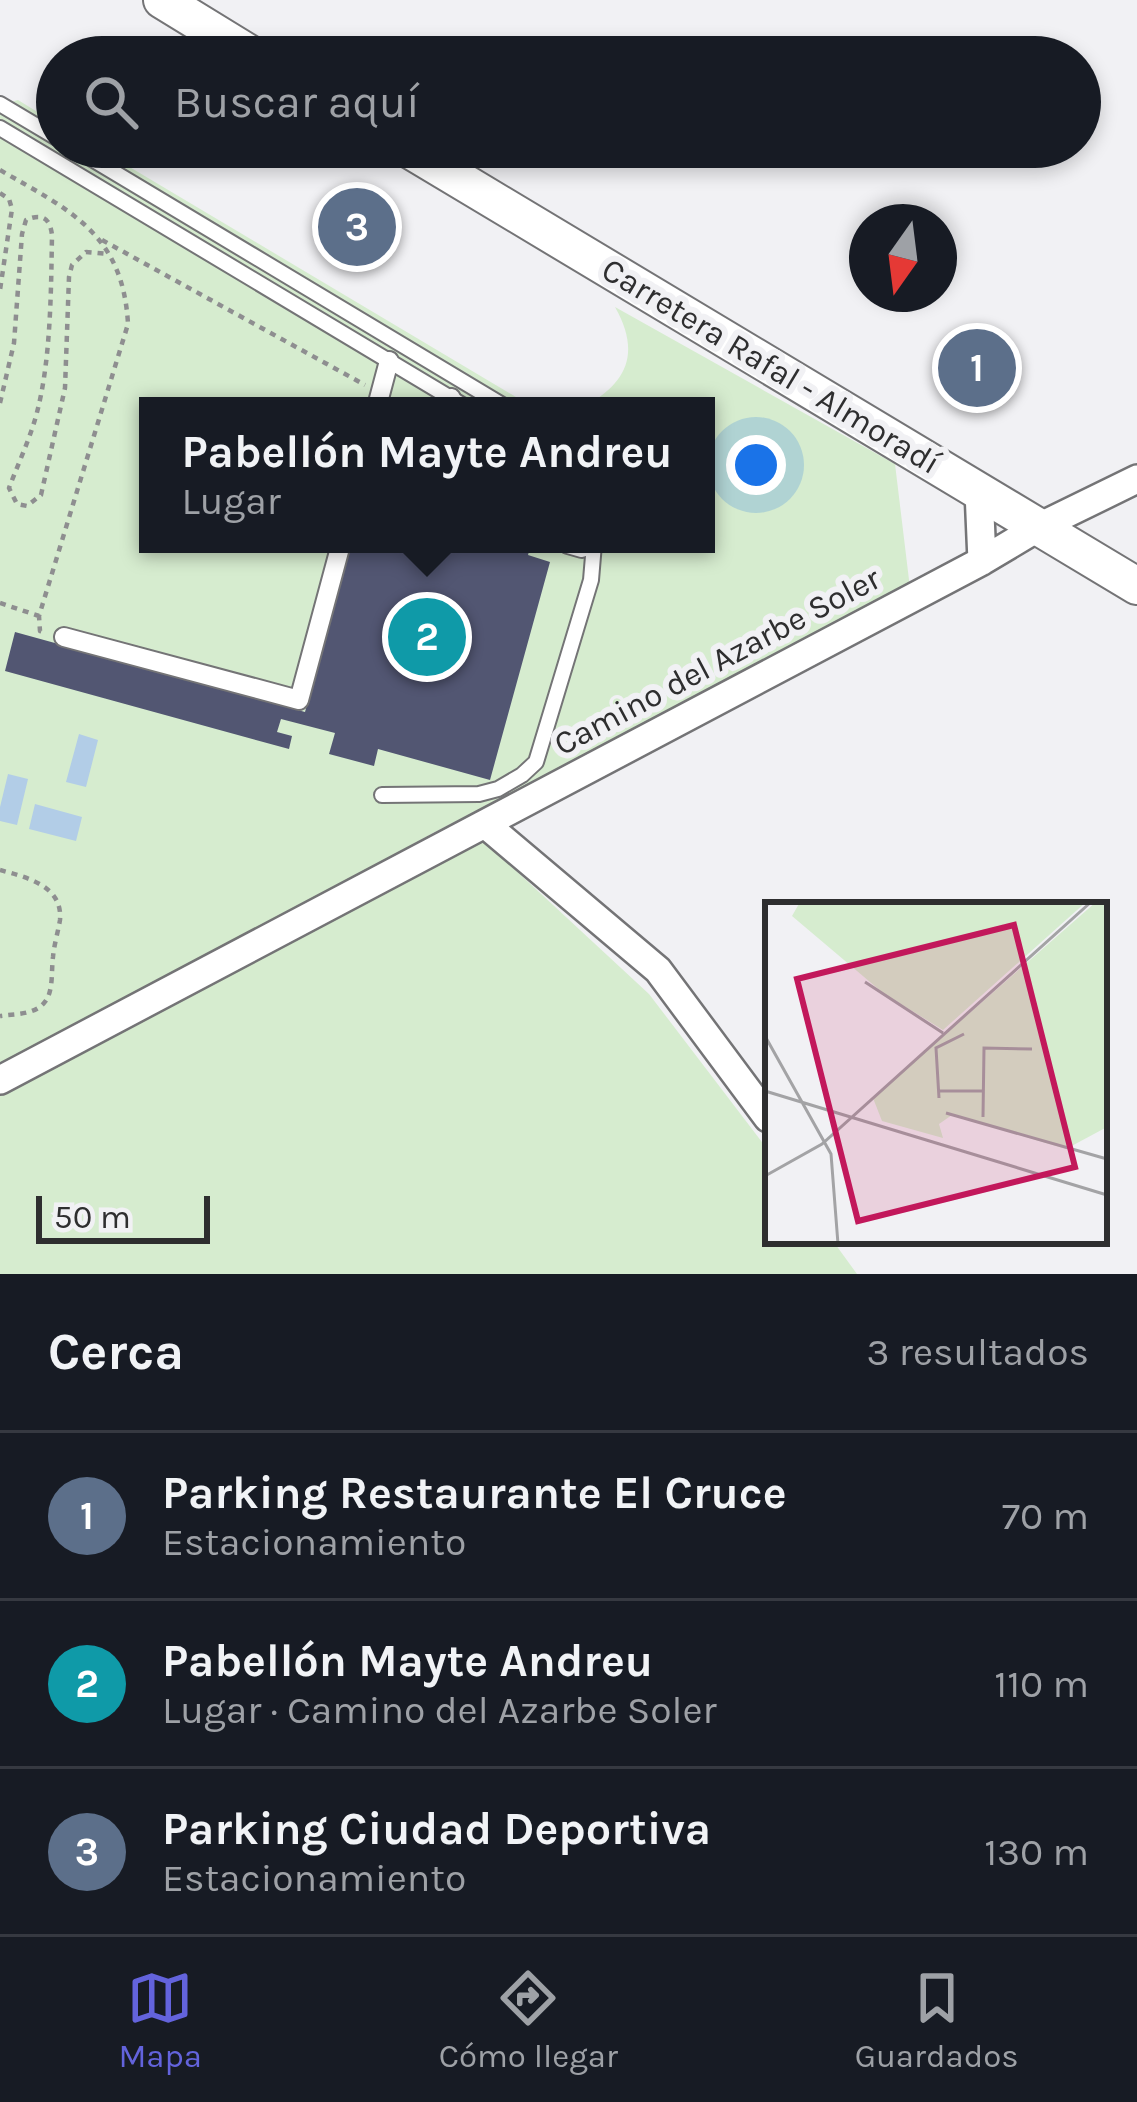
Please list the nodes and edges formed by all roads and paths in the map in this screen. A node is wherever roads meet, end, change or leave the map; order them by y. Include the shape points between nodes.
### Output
1 (162, 0) edge
2 (221, 36) edge
3 (0, 104) edge
4 (36, 125) edge
5 (0, 128) edge
6 (36, 150) edge
7 (67, 168) edge
8 (107, 168) edge
9 (440, 168) edge
10 (0, 170) edge
11 (0, 193) edge
12 (99, 238) junction
13 (108, 254) junction
14 (0, 290) edge
15 (389, 361) junction
16 (374, 397) edge
17 (380, 397) edge
18 (446, 397) edge
19 (489, 397) edge
20 (0, 403) edge
21 (1137, 478) edge
22 (979, 491) junction
23 (1039, 527) junction
24 (338, 553) edge
25 (583, 553) edge
26 (982, 561) junction
27 (1137, 586) edge
28 (0, 603) edge
29 (39, 616) junction
30 (64, 638) joint
31 (382, 795) dead end
32 (484, 824) junction
33 (0, 870) edge
34 (0, 1016) edge
35 (0, 1080) edge
36 (765, 1114) edge

1 - 2 main road
3 - 4 lane
5 - 6 lane
7 - 15 lane
8 - 19 lane
9 - 22 main road, Carretera Rafal - Almoradí
10 - 12 path
11 - 14 path via 12,209
12 - 13 path
12 - 16 path
13 - 20 path via 86,252 72,265 62,400 41,495 27,506 9,488 38,412 50,313 52,235 50,223 36,216 22,234 14,343
13 - 29 path via 128,324
15 - 17 street
15 - 18 lane
21 - 23 street, Camino del Azarbe Soler
22 - 23 main road, Carretera Rafal - Almoradí
22 - 26 street
23 - 26 street, Camino del Azarbe Soler
23 - 27 main road, Carretera Rafal - Almoradí
24 - 30 street via 299,700
25 - 31 lane via 591,580 536,762 479,794
26 - 32 street, Camino del Azarbe Soler
28 - 29 path
29 - 30 path via 40,631
32 - 35 street, Camino del Azarbe Soler
32 - 36 street via 658,970
33 - 34 path via 43,885 60,919 50,994 33,1011

